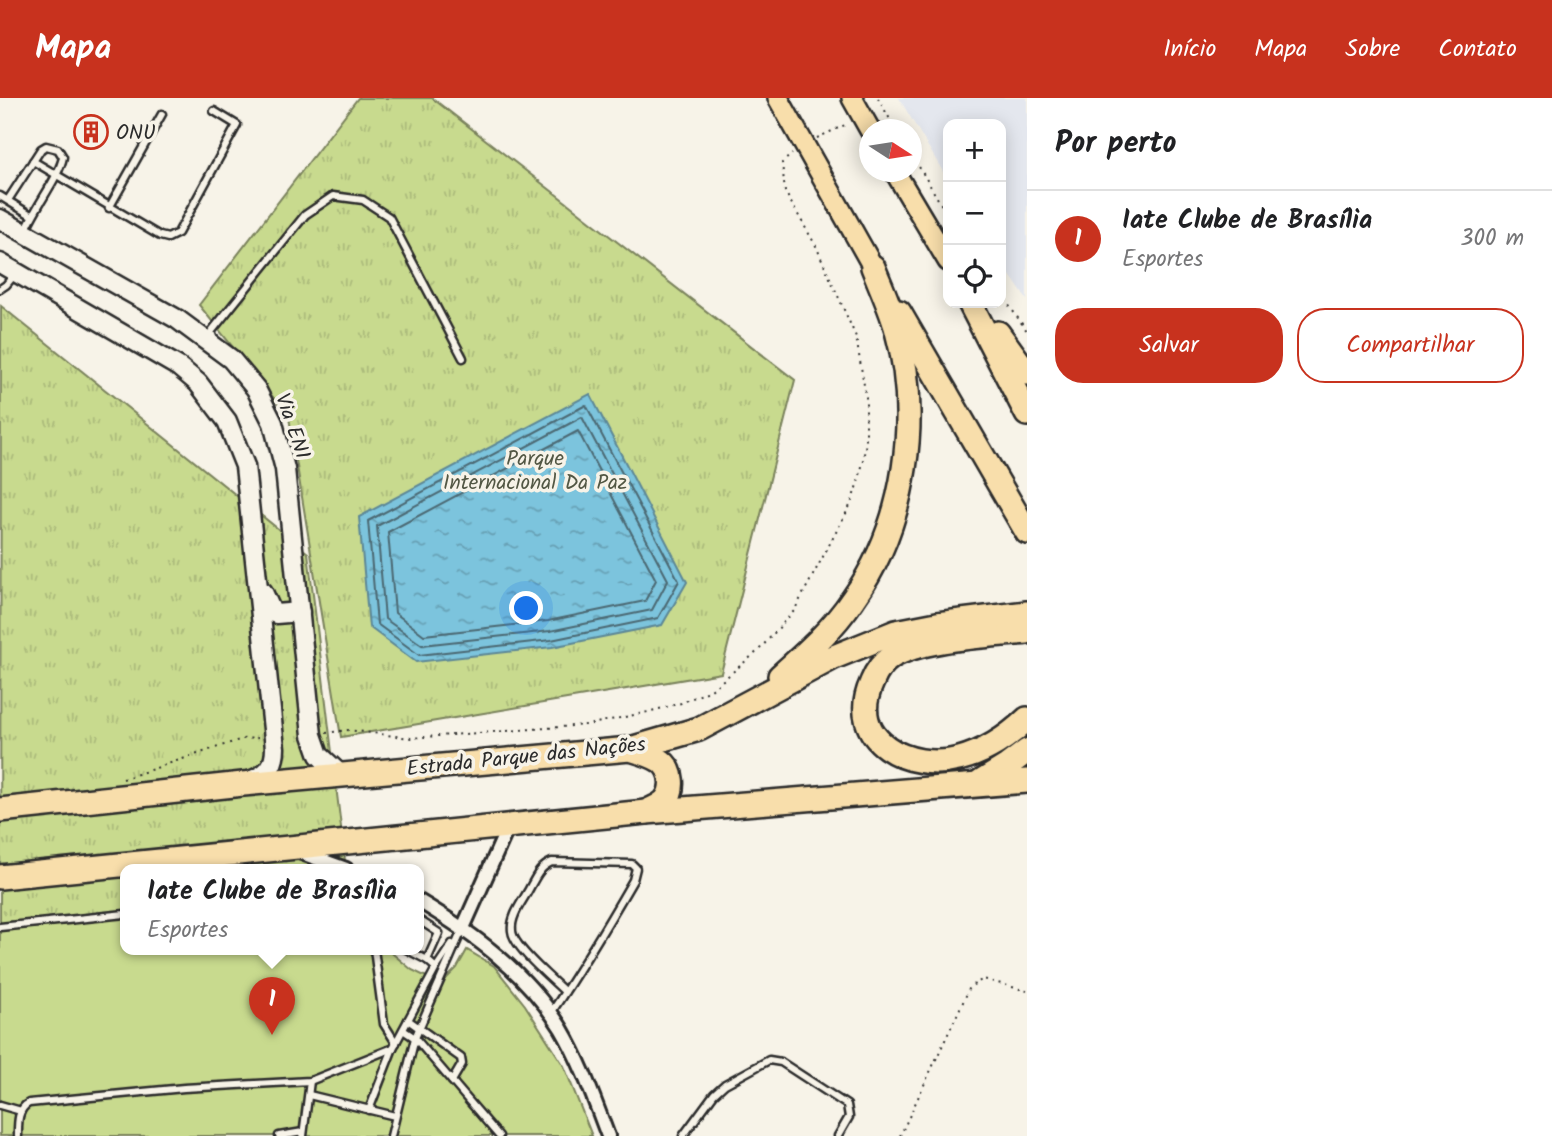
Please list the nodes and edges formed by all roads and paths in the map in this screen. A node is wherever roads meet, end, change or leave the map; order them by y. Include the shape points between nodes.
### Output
1 (778, 98) edge
2 (852, 98) edge
3 (878, 98) edge
4 (214, 111) dead end
5 (162, 114) dead end
6 (865, 119) edge
7 (890, 119) edge
8 (859, 126) edge
9 (805, 144) junction
10 (33, 161) junction
11 (922, 172) edge
12 (55, 175) junction
13 (901, 182) edge
14 (0, 196) edge
15 (8, 200) junction
16 (109, 208) junction
17 (943, 208) edge
18 (31, 215) junction
19 (0, 219) edge
20 (25, 233) junction
21 (943, 253) edge
22 (0, 263) edge
23 (873, 267) junction
24 (16, 272) junction
25 (0, 289) edge
26 (1006, 301) edge
27 (973, 308) edge
28 (980, 308) edge
29 (1027, 331) edge
30 (217, 347) junction
31 (463, 358) dead end
32 (1027, 373) edge
33 (1027, 414) edge
34 (1027, 532) edge
35 (257, 576) junction
36 (300, 612) junction
37 (1027, 613) edge
38 (1027, 632) edge
39 (751, 702) junction
40 (1027, 719) edge
41 (312, 735) junction
42 (274, 738) junction
43 (630, 749) junction
44 (1027, 751) edge
45 (341, 775) junction
46 (121, 780) dead end
47 (1027, 780) edge
48 (243, 784) junction
49 (975, 786) junction
50 (0, 810) edge
51 (646, 813) junction
52 (508, 827) junction
53 (289, 849) junction
54 (134, 864) edge
55 (332, 864) edge
56 (120, 865) edge
57 (0, 877) edge
58 (424, 904) edge
59 (120, 915) edge
60 (424, 923) edge
61 (0, 927) edge
62 (463, 928) junction
63 (375, 955) edge
64 (417, 955) edge
65 (427, 960) junction
66 (436, 968) junction
67 (1027, 991) edge
68 (565, 992) junction
69 (551, 1013) junction
70 (408, 1020) junction
71 (419, 1028) junction
72 (403, 1030) junction
73 (415, 1038) junction
74 (394, 1046) junction
75 (310, 1081) junction
76 (452, 1081) junction
77 (309, 1096) junction
78 (0, 1105) edge
79 (369, 1110) junction
80 (20, 1111) junction
81 (395, 1116) junction
82 (303, 1134) edge
83 (18, 1136) edge
84 (279, 1136) edge
85 (391, 1136) edge
86 (499, 1136) edge
87 (607, 1136) edge
88 (683, 1136) edge
89 (838, 1136) edge
90 (900, 1136) edge

1 - 9 main road
2 - 6 main road
3 - 7 path
4 - 16 lane via 237,125 178,233 160,236
5 - 16 lane
8 - 9 path
9 - 23 main road
9 - 41 path via 782,163 785,192 816,246 856,337 866,420 861,472 851,504 794,611 758,651 711,690 648,712 587,725 494,733 411,738 348,730
10 - 12 lane
10 - 12 lane via 46,146 58,149 63,157
10 - 15 lane
11 - 17 path
12 - 16 lane
12 - 18 lane
13 - 21 main road
14 - 15 lane
15 - 18 lane
18 - 20 lane
19 - 20 street, Via EN1
20 - 30 street, Via EN1 via 177,319
22 - 24 street
23 - 34 highway
23 - 39 highway via 896,327 905,377 908,427 892,521 883,548 852,601 824,635
24 - 25 lane
24 - 35 street via 168,360 213,401 227,421 245,466
26 - 29 path
27 - 33 highway
28 - 32 highway
30 - 31 lane via 211,332 305,215 333,196 363,200 389,217
30 - 36 street, Via EN1 via 256,389 280,444
35 - 36 street via 272,612
35 - 42 street
36 - 41 street, Via EN1
37 - 39 highway, Estrada Parque das Nações via 908,628 834,657
38 - 40 highway via 901,652 875,676 866,710 871,730 883,746 903,758 923,761 958,760 992,747
39 - 43 highway, Estrada Parque das Nações via 699,729
41 - 45 street, Via EN1 via 319,755
42 - 46 path via 242,739
42 - 48 street via 275,758 270,769
43 - 45 highway, Estrada Parque das Nações
43 - 51 highway via 659,760 670,775 665,801
44 - 49 highway
45 - 48 highway, Estrada Parque das Nações
47 - 49 highway
48 - 50 highway, Estrada Parque das Nações
49 - 51 highway
51 - 52 highway
52 - 53 highway
52 - 62 street
53 - 54 highway
53 - 55 street
56 - 57 highway
58 - 62 street
59 - 61 lane
60 - 65 lane via 439,933
62 - 66 lane
62 - 69 street via 505,962
62 - 71 lane
63 - 74 lane via 384,1024
64 - 65 lane
65 - 66 lane
66 - 70 lane
67 - 90 path via 983,979 970,987
68 - 68 lane via 635,877 632,864 549,863 542,867 518,909 512,929 515,939
68 - 69 lane
69 - 87 street via 580,1066
70 - 71 lane
70 - 72 lane
71 - 73 lane
71 - 76 lane via 461,1058
72 - 73 lane
72 - 74 lane
73 - 76 lane
73 - 81 lane
74 - 75 lane
74 - 79 lane
75 - 77 lane
75 - 80 lane via 117,1093 34,1102
76 - 86 lane
77 - 79 lane
77 - 82 lane
78 - 80 lane
79 - 81 lane
80 - 83 lane
81 - 85 lane
82 - 84 lane
88 - 89 lane via 725,1084 773,1060 847,1105 849,1117

